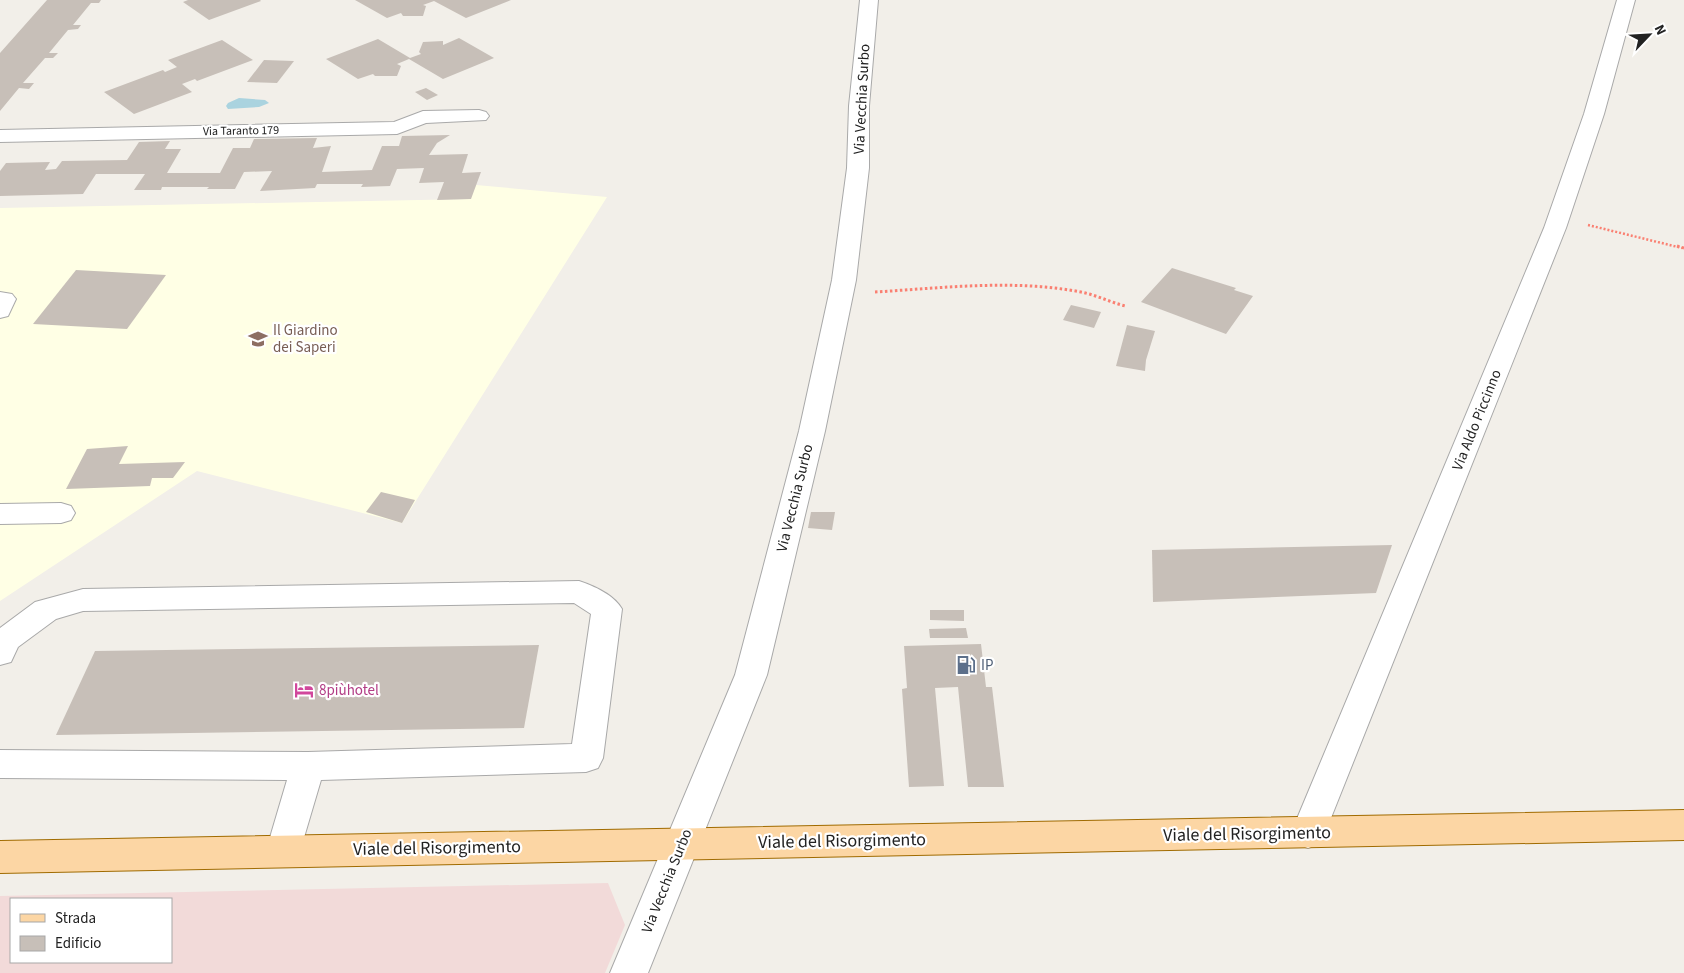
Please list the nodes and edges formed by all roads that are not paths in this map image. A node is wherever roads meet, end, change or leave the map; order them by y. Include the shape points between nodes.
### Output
1 (869, 0) edge
2 (1626, 0) edge
3 (480, 116) dead end
4 (0, 136) edge
5 (0, 299) edge
6 (0, 310) edge
7 (61, 513) dead end
8 (0, 514) edge
9 (0, 653) edge
10 (0, 764) edge
11 (308, 766) junction
12 (1684, 825) edge
13 (1308, 833) junction
14 (682, 844) junction
15 (282, 851) junction
16 (0, 857) edge
17 (629, 973) edge

1 - 14 street, Via Vecchia Surbo via 859,106 858,168 842,293 812,431 751,675
2 - 13 street, Via Aldo Piccinno via 1594,114 1558,217
3 - 4 street, Via Taranto 179 via 423,118 397,128
5 - 6 street via 4,299
7 - 8 street
9 - 11 street via 7,640 46,610 83,600 579,592 607,609 586,758
10 - 11 street
11 - 15 street
12 - 13 main road, Viale del Risorgimento
13 - 14 main road, Viale del Risorgimento
14 - 15 main road, Viale del Risorgimento
14 - 17 street, Via Vecchia Surbo
15 - 16 main road, Viale del Risorgimento

